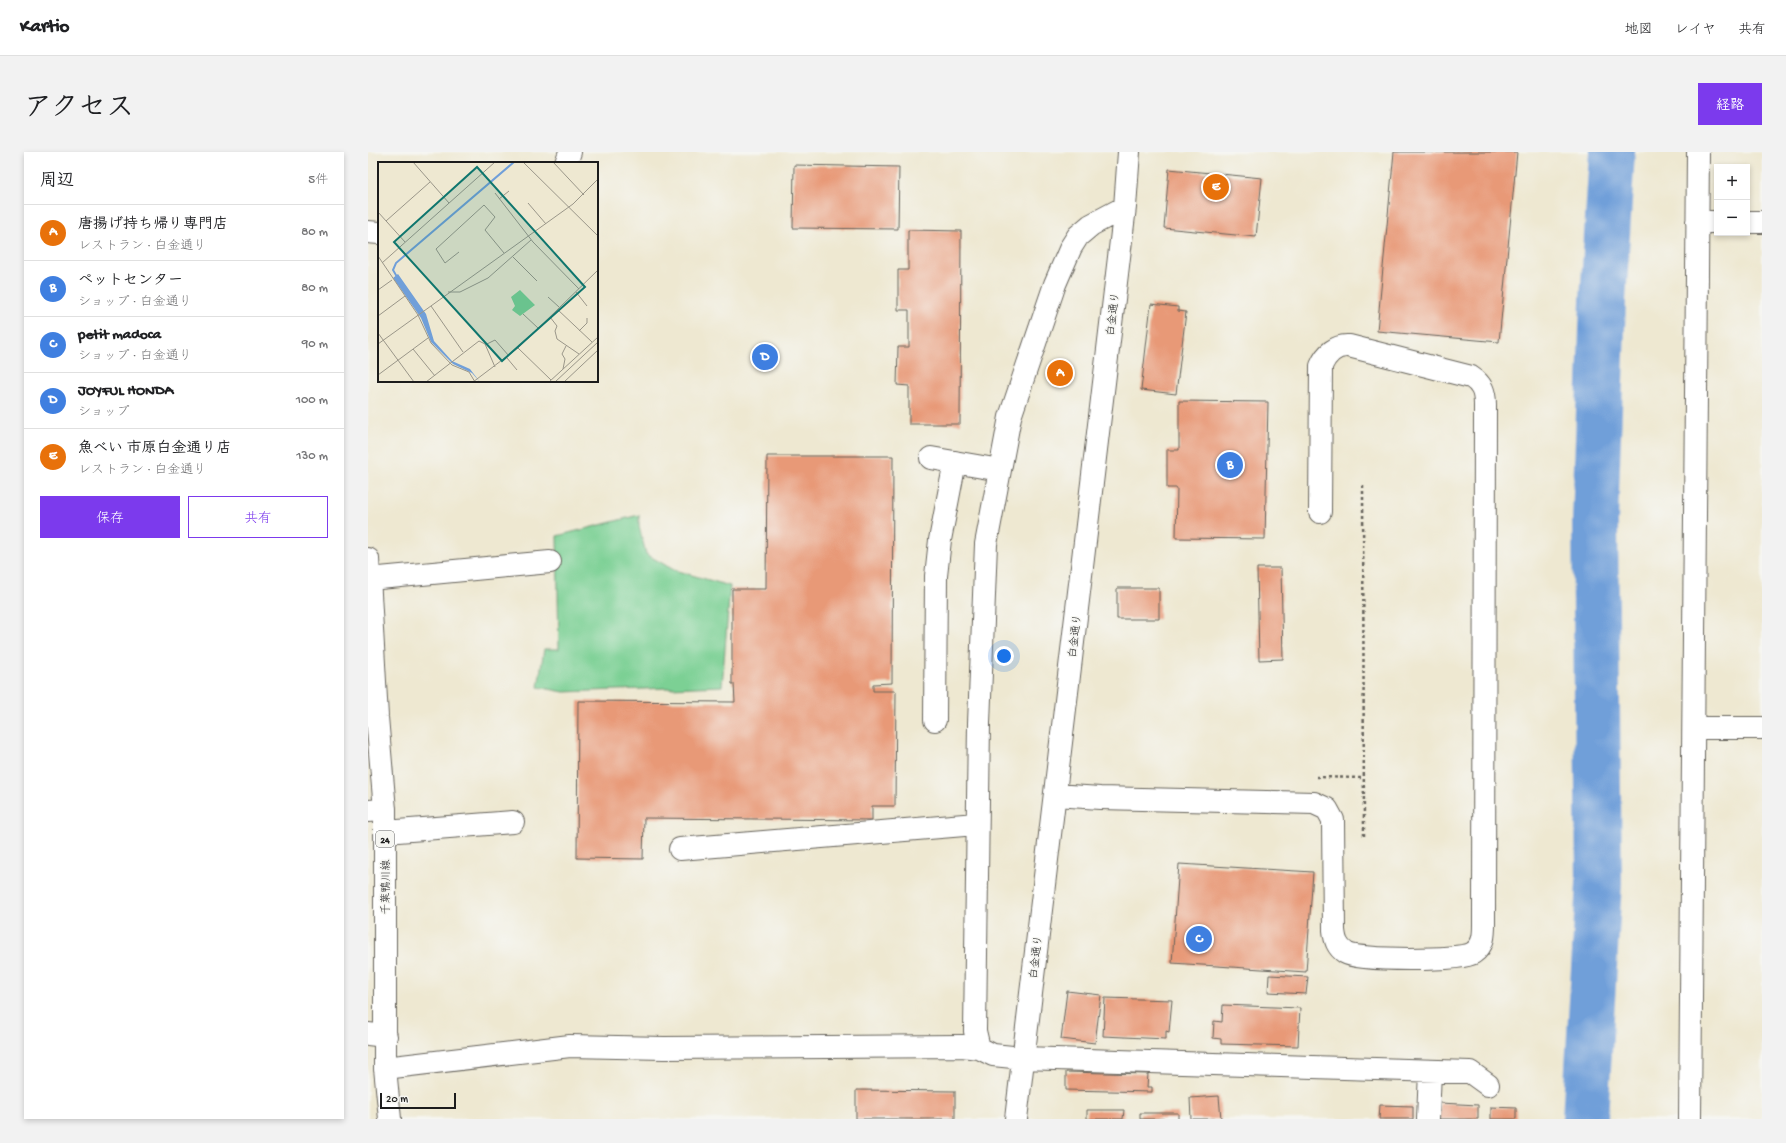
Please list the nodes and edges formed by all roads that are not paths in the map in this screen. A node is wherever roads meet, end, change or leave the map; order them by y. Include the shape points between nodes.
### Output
1 (570, 152) edge
2 (1129, 152) edge
3 (1698, 152) edge
4 (566, 162) edge
5 (1125, 207) junction
6 (1707, 222) edge
7 (1750, 222) edge
8 (1762, 222) edge
9 (368, 232) edge
10 (378, 233) edge
11 (931, 458) dead end
12 (955, 462) junction
13 (1000, 470) junction
14 (1320, 512) dead end
15 (550, 562) dead end
16 (369, 569) edge
17 (372, 717) edge
18 (935, 720) dead end
19 (1694, 728) junction
20 (1762, 728) edge
21 (1055, 795) junction
22 (376, 811) edge
23 (514, 822) dead end
24 (976, 824) junction
25 (385, 832) junction
26 (680, 849) dead end
27 (377, 1035) edge
28 (979, 1048) junction
29 (1023, 1058) junction
30 (385, 1068) junction
31 (1430, 1071) junction
32 (1488, 1085) dead end
33 (390, 1119) edge
34 (1016, 1119) edge
35 (1428, 1119) edge
36 (1690, 1119) edge

1 - 4 street
2 - 5 street, 白金通り
3 - 6 street
5 - 13 street via 1091,225 1078,236 1072,247 1055,284 1010,417
5 - 21 street, 白金通り
6 - 19 street
7 - 8 street
9 - 10 street
11 - 12 street
12 - 13 street
12 - 18 street via 936,576
13 - 24 street via 986,544
14 - 21 street via 1321,366 1324,359 1336,348 1349,346 1471,377 1481,386 1485,405 1484,939 1480,947 1466,956 1449,958 1362,958 1340,948 1334,930 1332,820 1327,810 1314,803
15 - 16 street
16 - 17 street, 千葉鴨川線 / 24
17 - 22 street, 千葉鴨川線 / 24
19 - 20 street
19 - 36 street
21 - 29 street, 白金通り
22 - 25 street, 千葉鴨川線 / 24
23 - 25 street
24 - 26 street
24 - 28 street via 975,1031
25 - 27 street, 千葉鴨川線 / 24
27 - 30 street, 千葉鴨川線 / 24
28 - 29 street via 993,1055
28 - 30 street via 570,1046
29 - 31 street
29 - 34 street, 白金通り
30 - 33 street, 千葉鴨川線 / 24
31 - 32 street via 1470,1072
31 - 35 street

